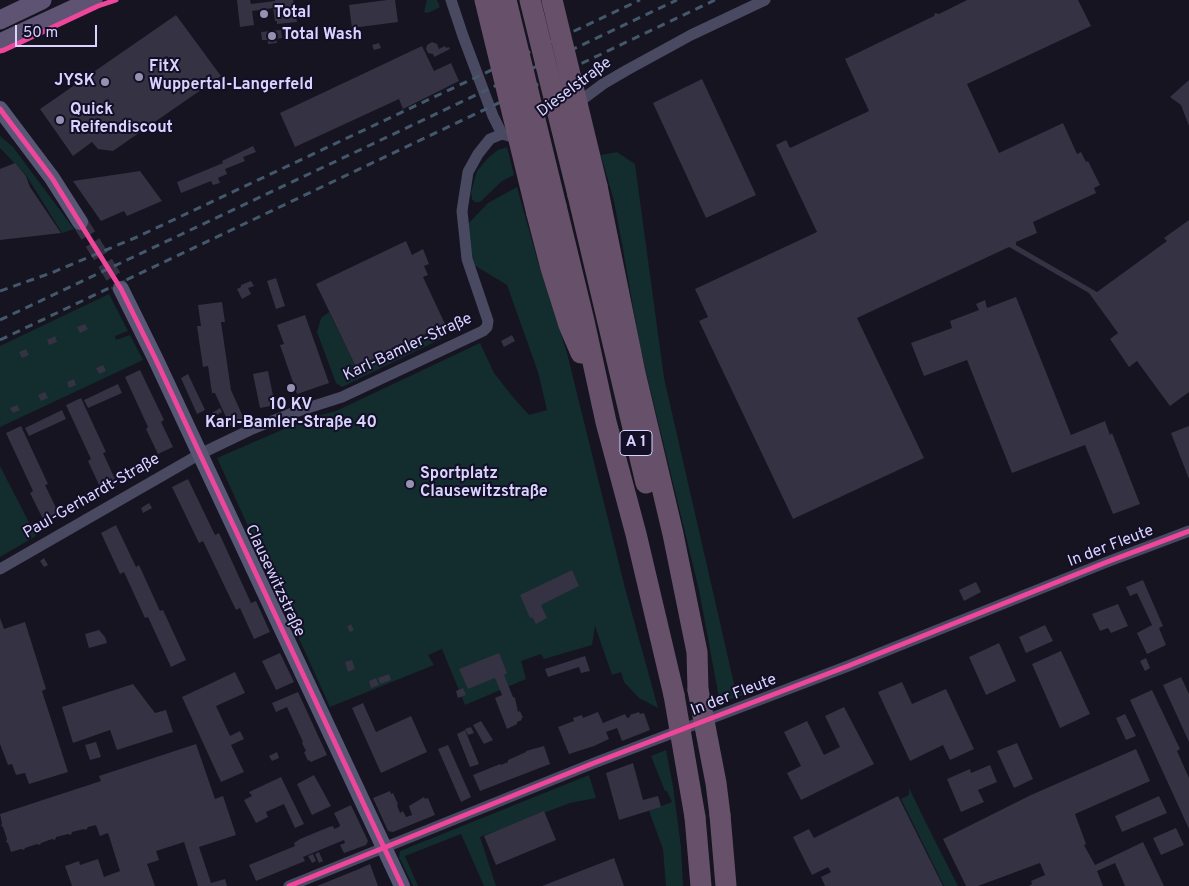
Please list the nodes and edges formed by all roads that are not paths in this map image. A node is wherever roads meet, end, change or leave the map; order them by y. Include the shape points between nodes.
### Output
1 (42, 0) edge
2 (93, 0) edge
3 (451, 0) edge
4 (485, 0) edge
5 (506, 0) edge
6 (530, 0) edge
7 (552, 0) edge
8 (765, 0) edge
9 (0, 20) edge
10 (0, 43) edge
11 (3, 116) edge
12 (502, 134) junction
13 (588, 191) junction
14 (547, 210) junction
15 (80, 222) tunnel mouth
16 (121, 289) tunnel mouth
17 (200, 454) junction
18 (1189, 531) edge
19 (0, 569) edge
20 (384, 847) junction
21 (289, 886) edge
22 (402, 886) edge
23 (701, 886) edge
24 (726, 886) edge

1 - 9 main road
2 - 10 main road
3 - 12 street
4 - 14 highway, A 1, bridge
5 - 14 highway, A 1, bridge
6 - 13 highway, bridge
7 - 13 highway, bridge
8 - 12 street, Dieselstraße via 682,40 603,84 542,133 519,138
11 - 15 street via 52,178
12 - 17 street, Karl-Bamler-Straße via 490,139 468,172 462,210 467,259 488,321 483,331 342,397 250,430
13 - 24 highway, bridge via 633,364 697,652 698,690 716,783
14 - 23 highway, A 1, bridge via 584,321 674,695 692,798
16 - 17 street, Clausewitzstraße
17 - 19 street, Paul-Gerhardt-Straße
17 - 20 street, Clausewitzstraße
18 - 20 street, In der Fleute
20 - 21 street, In der Fleute
20 - 22 street, Clausewitzstraße

